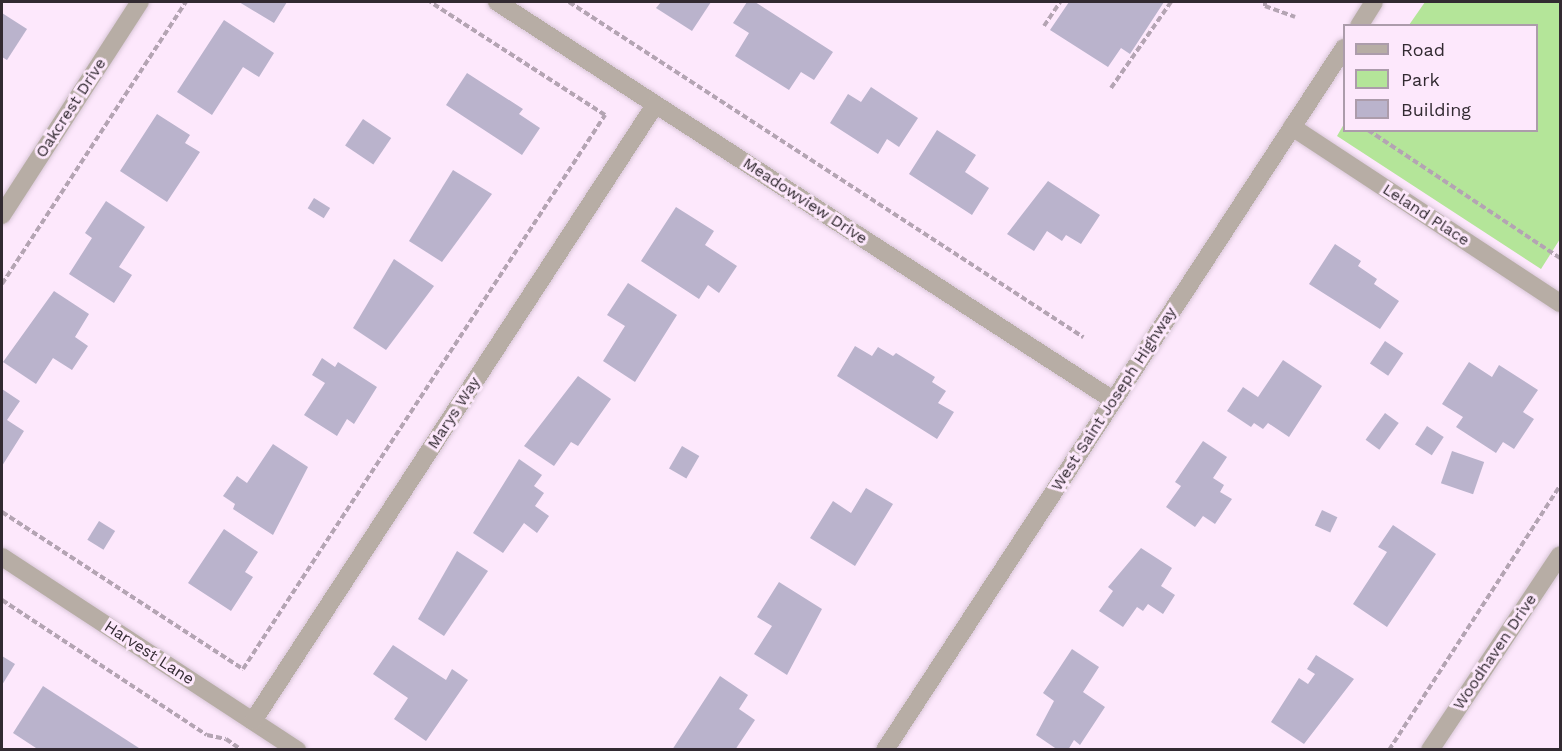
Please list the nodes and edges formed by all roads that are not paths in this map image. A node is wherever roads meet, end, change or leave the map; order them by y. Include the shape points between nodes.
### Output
1 (140, 2) edge
2 (497, 2) edge
3 (1374, 2) edge
4 (1360, 24) edge
5 (1343, 50) edge
6 (655, 105) junction
7 (1292, 127) junction
8 (2, 215) edge
9 (1560, 303) edge
10 (1113, 400) junction
11 (1560, 555) edge
12 (2, 557) edge
13 (253, 721) junction
14 (297, 750) edge
15 (885, 750) edge
16 (1430, 750) edge

1 - 8 street, Oakcrest Drive
2 - 6 street, Meadowview Drive
3 - 4 street
5 - 7 street, West Saint Joseph Highway
6 - 10 street, Meadowview Drive
6 - 13 street, Marys Way
7 - 9 street, Leland Place
7 - 10 street, West Saint Joseph Highway
10 - 15 street, West Saint Joseph Highway
11 - 16 street, Woodhaven Drive
12 - 13 street, Harvest Lane
13 - 14 street, Harvest Lane

